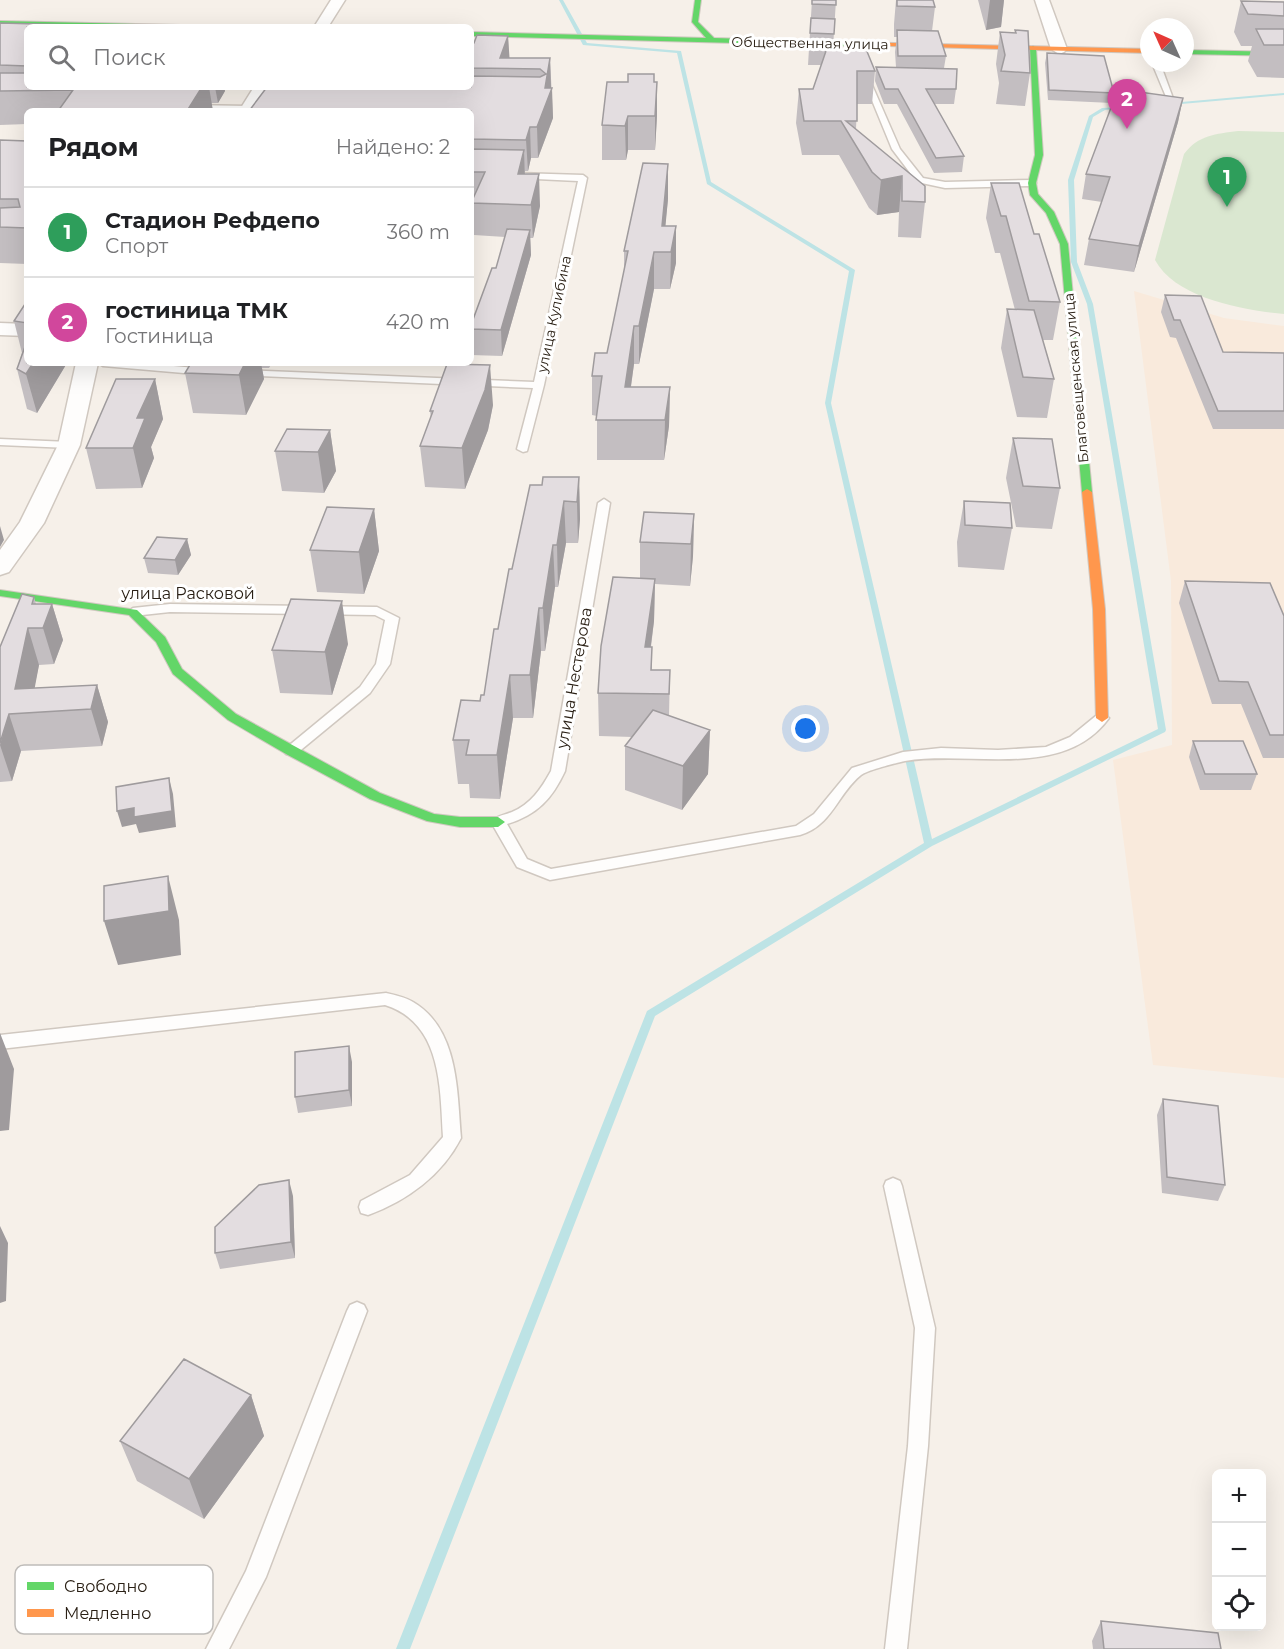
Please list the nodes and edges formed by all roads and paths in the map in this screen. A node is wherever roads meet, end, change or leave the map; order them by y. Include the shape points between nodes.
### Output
1 (338, 0) edge
2 (698, 0) edge
3 (1042, 0) edge
4 (0, 23) edge
5 (45, 24) edge
6 (323, 24) edge
7 (474, 34) edge
8 (712, 40) junction
9 (1033, 48) junction
10 (1059, 49) junction
11 (1140, 51) edge
12 (1194, 52) edge
13 (1284, 54) edge
14 (861, 67) edge
15 (1160, 72) edge
16 (1171, 99) edge
17 (256, 100) edge
18 (177, 106) edge
19 (504, 176) edge
20 (1032, 183) junction
21 (0, 328) edge
22 (24, 330) edge
23 (86, 366) edge
24 (140, 366) edge
25 (539, 385) junction
26 (0, 442) edge
27 (69, 446) junction
28 (523, 449) dead end
29 (604, 503) dead end
30 (0, 567) edge
31 (0, 593) edge
32 (133, 612) junction
33 (1102, 718) joint
34 (291, 751) junction
35 (498, 822) junction
36 (0, 1042) edge
37 (893, 1186) dead end
38 (368, 1207) dead end
39 (357, 1311) dead end
40 (217, 1649) edge
41 (896, 1649) edge

1 - 6 street
2 - 8 street via 695,22
3 - 10 street
4 - 5 street
7 - 8 street, Общественная улица
8 - 9 street, Общественная улица via 855,50
9 - 10 street, Общественная улица
9 - 20 street via 1039,155
10 - 11 street, Общественная улица
12 - 13 street
14 - 20 lane via 896,149 920,180 945,185
15 - 16 lane
17 - 18 lane
19 - 25 lane, улица Кулибина via 583,178
20 - 33 street, Благовещенская улица via 1034,195 1050,212 1064,244 1100,609
21 - 22 street
23 - 27 street
24 - 25 lane
25 - 28 lane, улица Кулибина
26 - 27 lane
27 - 30 street via 32,523
29 - 35 lane, улица Нестерова via 558,771 546,796 523,815
31 - 32 street, улица Расковой
32 - 34 street via 161,640 177,671 232,717
32 - 34 lane, улица Расковой via 170,608 377,611 392,618 383,664 365,690
33 - 35 lane via 1075,740 1047,752 941,753 903,757 856,771 819,818 800,830 550,875 522,863
34 - 35 street via 375,796 432,818
36 - 38 lane via 386,999 408,1006 429,1025 445,1058 452,1138 429,1171 406,1189
37 - 41 lane via 925,1328 918,1446
39 - 40 lane via 255,1577

